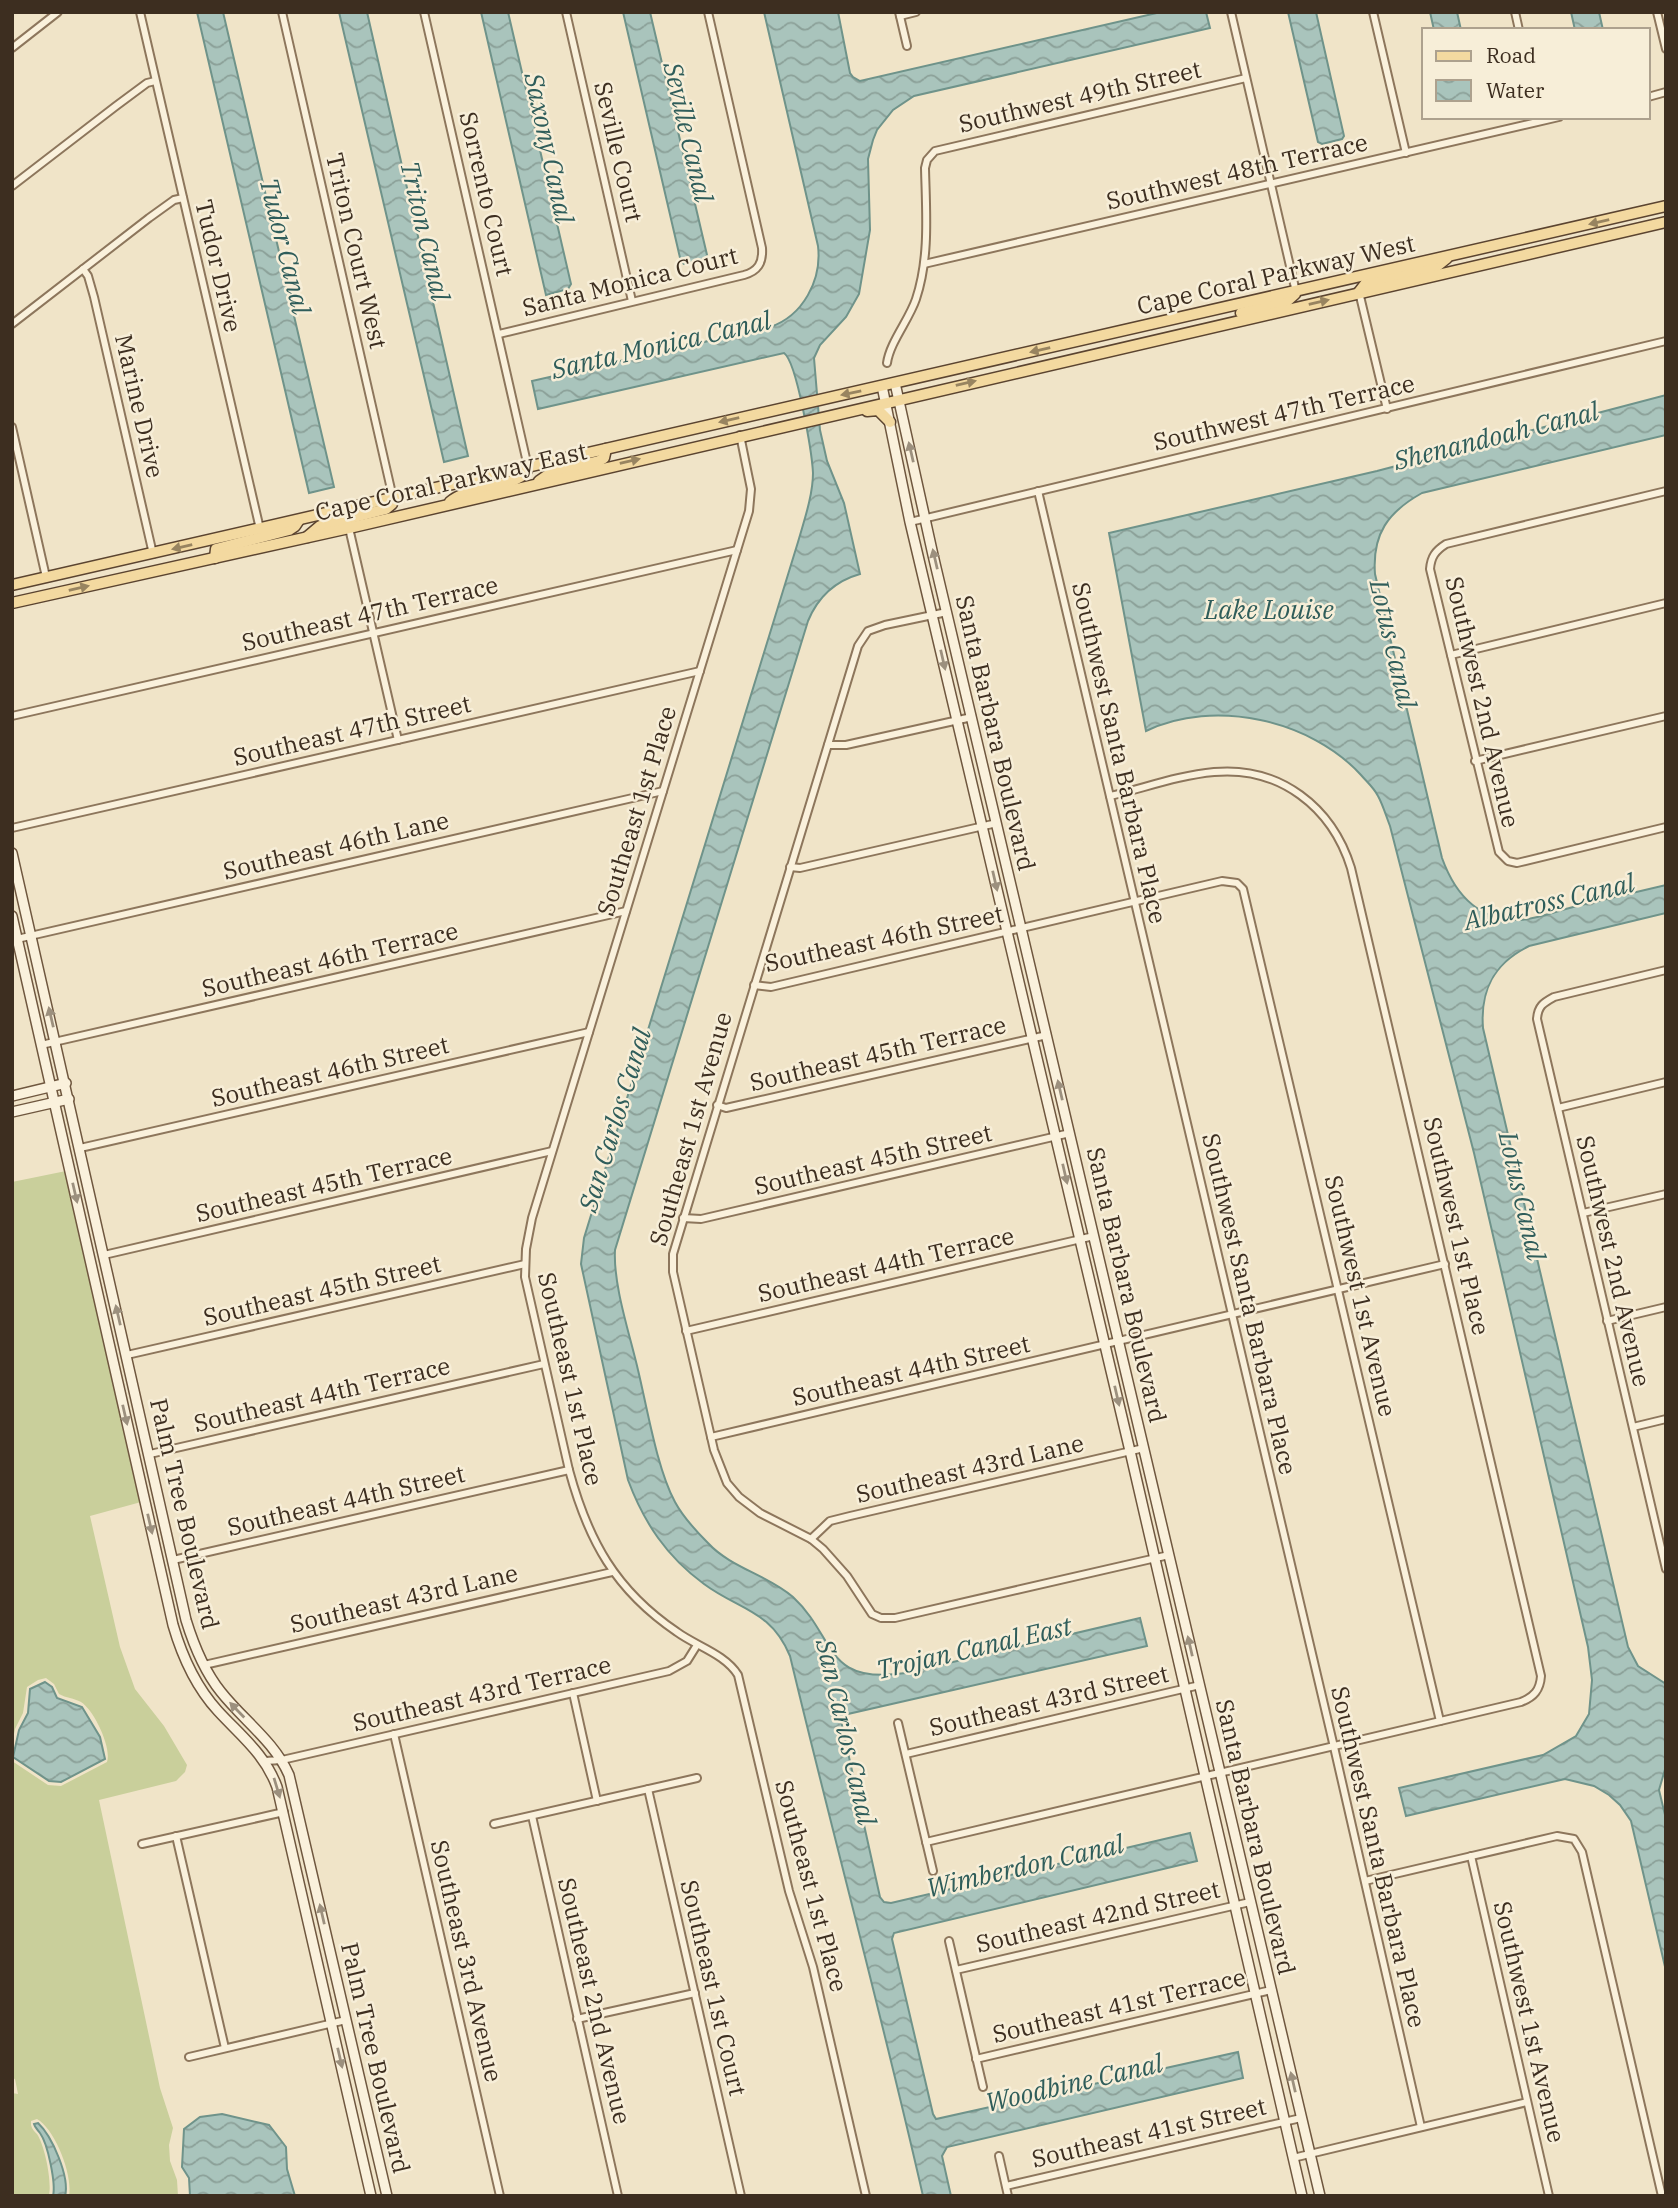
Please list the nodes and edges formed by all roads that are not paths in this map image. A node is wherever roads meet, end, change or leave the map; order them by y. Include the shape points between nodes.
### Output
1 (58, 12) edge
2 (141, 12) edge
3 (282, 12) edge
4 (424, 12) edge
5 (566, 12) edge
6 (708, 12) edge
7 (916, 12) edge
8 (1231, 12) edge
9 (1373, 12) edge
10 (1657, 12) edge
11 (899, 14) edge
12 (907, 46) dead end
13 (12, 48) edge
14 (1666, 49) edge
15 (1246, 78) junction
16 (155, 80) junction
17 (1540, 119) edge
18 (1406, 153) junction
19 (1271, 184) junction
20 (12, 186) edge
21 (183, 198) junction
22 (1666, 206) edge
23 (1666, 222) edge
24 (1450, 255) junction
25 (924, 264) junction
26 (83, 269) junction
27 (1296, 292) junction
28 (1359, 292) junction
29 (632, 301) junction
30 (12, 324) edge
31 (1155, 325) junction
32 (1206, 328) junction
33 (499, 334) junction
34 (1666, 341) edge
35 (1062, 361) junction
36 (887, 363) dead end
37 (895, 383) junction
38 (882, 386) junction
39 (899, 399) junction
40 (886, 402) junction
41 (1387, 409) junction
42 (824, 419) junction
43 (890, 422) junction
44 (12, 427) edge
45 (740, 435) junction
46 (606, 449) junction
47 (528, 467) junction
48 (535, 484) junction
49 (1038, 491) junction
50 (1666, 491) edge
51 (393, 498) junction
52 (447, 504) junction
53 (926, 518) junction
54 (299, 520) junction
55 (910, 522) junction
56 (349, 528) junction
57 (260, 529) junction
58 (307, 537) junction
59 (737, 550) junction
60 (153, 554) junction
61 (215, 558) junction
62 (46, 577) junction
63 (12, 585) edge
64 (12, 603) edge
65 (1666, 603) edge
66 (947, 612) junction
67 (932, 615) junction
68 (373, 634) junction
69 (1451, 655) junction
70 (700, 671) junction
71 (12, 716) edge
72 (1666, 716) edge
73 (972, 717) junction
74 (957, 720) junction
75 (398, 740) junction
76 (828, 745) junction
77 (1475, 761) junction
78 (663, 791) junction
79 (1110, 796) junction
80 (997, 823) junction
81 (982, 826) junction
82 (1666, 827) edge
83 (12, 828) edge
84 (12, 853) edge
85 (790, 867) junction
86 (1237, 883) joint
87 (1134, 902) junction
88 (626, 911) junction
89 (12, 916) edge
90 (1022, 929) junction
91 (1007, 932) junction
92 (32, 936) junction
93 (17, 939) junction
94 (1666, 970) edge
95 (754, 985) junction
96 (589, 1032) junction
97 (1047, 1035) junction
98 (1032, 1038) junction
99 (56, 1042) junction
100 (41, 1045) junction
101 (1666, 1082) edge
102 (66, 1083) junction
103 (51, 1087) junction
104 (12, 1096) edge
105 (69, 1100) junction
106 (55, 1102) junction
107 (718, 1105) junction
108 (1558, 1108) junction
109 (12, 1112) edge
110 (1070, 1133) junction
111 (1056, 1137) junction
112 (80, 1148) junction
113 (66, 1151) junction
114 (552, 1152) junction
115 (1666, 1194) edge
116 (1583, 1213) junction
117 (683, 1218) junction
118 (1094, 1236) junction
119 (1080, 1239) junction
120 (104, 1255) junction
121 (90, 1258) junction
122 (525, 1264) junction
123 (1445, 1264) junction
124 (1339, 1290) junction
125 (1666, 1307) edge
126 (1233, 1315) junction
127 (1607, 1321) junction
128 (686, 1331) junction
129 (1119, 1342) junction
130 (1105, 1345) junction
131 (127, 1355) junction
132 (113, 1358) junction
133 (544, 1364) junction
134 (1666, 1419) edge
135 (1633, 1427) junction
136 (711, 1437) junction
137 (1144, 1448) junction
138 (1130, 1451) junction
139 (150, 1454) junction
140 (135, 1457) junction
141 (569, 1470) junction
142 (1666, 1531) edge
143 (1657, 1532) junction
144 (811, 1539) junction
145 (1169, 1555) junction
146 (1155, 1558) junction
147 (173, 1560) junction
148 (159, 1564) junction
149 (1666, 1569) edge
150 (612, 1572) junction
151 (697, 1645) junction
152 (204, 1665) junction
153 (192, 1673) junction
154 (1200, 1685) junction
155 (1185, 1689) junction
156 (573, 1693) junction
157 (1440, 1721) junction
158 (898, 1723) dead end
159 (394, 1734) junction
160 (1334, 1747) junction
161 (906, 1754) junction
162 (282, 1760) junction
163 (265, 1761) junction
164 (1220, 1774) junction
165 (697, 1778) dead end
166 (1206, 1778) junction
167 (648, 1789) junction
168 (597, 1801) junction
169 (298, 1809) junction
170 (284, 1812) junction
171 (532, 1816) junction
172 (494, 1824) dead end
173 (176, 1836) junction
174 (926, 1842) junction
175 (142, 1844) dead end
176 (1471, 1856) junction
177 (933, 1871) dead end
178 (1365, 1881) junction
179 (1250, 1902) junction
180 (1235, 1905) junction
181 (949, 1941) dead end
182 (956, 1970) junction
183 (1271, 1990) junction
184 (695, 1993) junction
185 (1256, 1994) junction
186 (578, 2019) junction
187 (346, 2020) junction
188 (332, 2023) junction
189 (225, 2048) junction
190 (189, 2057) dead end
191 (976, 2059) junction
192 (983, 2087) dead end
193 (1527, 2102) junction
194 (1301, 2118) junction
195 (1285, 2122) junction
196 (1421, 2127) junction
197 (1310, 2154) junction
198 (999, 2156) dead end
199 (1293, 2158) junction
200 (1006, 2186) junction
201 (372, 2196) edge
202 (387, 2196) edge
203 (500, 2196) edge
204 (618, 2196) edge
205 (741, 2196) edge
206 (866, 2196) edge
207 (1008, 2196) edge
208 (1302, 2196) edge
209 (1320, 2196) edge
210 (1549, 2196) edge
211 (1662, 2196) edge

1 - 13 street
2 - 16 street, Tudor Drive
3 - 51 street, Triton Court West
4 - 33 street, Sorrento Court
5 - 29 street, Seville Court
6 - 29 street, Santa Monica Court via 763,257 759,267 744,275
7 - 11 street
8 - 15 street
9 - 18 street
10 - 14 street
11 - 12 street
15 - 19 street
15 - 25 street, Southwest 49th Street via 935,151 925,169
16 - 20 street
16 - 21 street, Tudor Drive
17 - 18 street, Southwest 48th Terrace
18 - 19 street, Southwest 48th Terrace
19 - 25 street, Southwest 48th Terrace
19 - 27 street
21 - 26 street via 174,200
21 - 57 street, Tudor Drive
22 -> 24 main road, Cape Coral Parkway West
23 - 28 main road, Cape Coral Parkway West
24 - 27 main road, Cape Coral Parkway West
24 - 28 main road via 1437,266 1366,283
25 - 36 street via 912,311
26 - 30 street
26 - 60 street, Marine Drive via 94,297
27 - 31 main road, Cape Coral Parkway West
27 - 32 main road via 1286,302 1214,319
32 -> 28 main road, Cape Coral Parkway West
28 - 41 street
29 - 33 street, Santa Monica Court
31 - 35 main road via 1138,335 1073,350
31 -> 37 main road, Cape Coral Parkway West
32 - 35 main road, Cape Coral Parkway West
33 - 47 street, Sorrento Court
34 - 41 street, Southwest 47th Terrace
39 -> 35 main road, Cape Coral Parkway West
37 - 38 main road, Cape Coral Parkway East
37 - 39 main road, Santa Barbara Boulevard
38 - 40 main road, Santa Barbara Boulevard
38 -> 46 main road, Cape Coral Parkway East
39 - 40 main road
53 -> 39 main road, Santa Barbara Boulevard
40 - 42 main road
40 - 43 main road, Santa Barbara Boulevard
41 - 49 street, Southwest 47th Terrace
42 - 43 main road via 873,410
42 - 45 main road, Cape Coral Parkway East
43 - 55 main road, Santa Barbara Boulevard
44 - 62 street
48 -> 45 main road, Cape Coral Parkway East
45 - 59 street, Southeast 1st Place via 751,497
46 - 47 main road, Cape Coral Parkway East
46 - 48 main road via 599,461 552,472
47 - 51 main road, Cape Coral Parkway East
47 - 52 main road via 518,480 466,492
48 - 52 main road, Cape Coral Parkway East
49 - 53 street, Southwest 47th Terrace
49 - 79 street, Southwest Santa Barbara Place
50 - 69 street, Southwest 2nd Avenue via 1446,544 1437,550 1430,569
51 - 54 main road, Cape Coral Parkway East
51 - 58 main road via 386,509 320,526
52 - 56 main road, Cape Coral Parkway East
53 - 55 street, Southwest 47th Terrace
66 -> 53 main road, Santa Barbara Boulevard
54 - 57 main road, Cape Coral Parkway East
54 - 61 main road via 289,530 216,549
55 - 67 main road, Santa Barbara Boulevard
56 - 58 main road, Cape Coral Parkway East
56 - 68 street
57 -> 60 main road, Cape Coral Parkway East
58 - 61 main road, Cape Coral Parkway East
59 - 68 street, Southeast 47th Terrace
59 - 70 street, Southeast 1st Place
60 - 62 main road, Cape Coral Parkway East
64 -> 61 main road, Cape Coral Parkway East
62 - 63 main road, Cape Coral Parkway East
65 - 69 street
66 - 67 street
66 - 73 main road, Santa Barbara Boulevard
67 -> 74 main road, Santa Barbara Boulevard
67 - 76 street, Southeast 1st Avenue via 868,631 858,646
68 - 71 street, Southeast 47th Terrace
68 - 75 street
69 - 77 street, Southwest 2nd Avenue
70 - 75 street, Southeast 47th Street
70 - 78 street, Southeast 1st Place
72 - 77 street
73 - 74 street
73 - 80 main road, Santa Barbara Boulevard
74 - 76 street via 846,746
74 - 81 main road, Santa Barbara Boulevard
75 - 83 street, Southeast 47th Street
76 - 85 street, Southeast 1st Avenue
77 - 82 street, Southwest 2nd Avenue via 1495,844 1508,861 1517,863
78 - 88 street, Southeast 1st Place
78 - 92 street, Southeast 46th Lane
79 - 87 street, Southwest Santa Barbara Place
79 - 123 street, Southwest 1st Place via 1216,772 1258,775 1291,788 1328,821 1348,857
80 - 81 street
80 - 90 main road, Santa Barbara Boulevard
81 - 85 street
81 -> 91 main road, Santa Barbara Boulevard
84 - 92 main road, Palm Tree Boulevard
85 - 95 street, Southeast 1st Avenue
86 - 87 street, Southeast 46th Street via 1222,881
86 - 124 street, Southwest 1st Avenue via 1247,901
87 - 90 street, Southeast 46th Street
87 - 126 street, Southwest Santa Barbara Place
88 - 96 street, Southeast 1st Place
88 - 99 street, Southeast 46th Terrace
89 - 93 main road, Palm Tree Boulevard
90 - 91 street, Southeast 46th Street
90 - 97 main road, Santa Barbara Boulevard
91 - 95 street, Southeast 46th Street via 771,987
91 - 98 main road, Santa Barbara Boulevard
92 - 93 street, Southeast 46th Lane
99 -> 92 main road, Palm Tree Boulevard
93 - 100 main road, Palm Tree Boulevard
94 - 108 street, Southwest 2nd Avenue via 1542,1003 1537,1019
95 - 107 street, Southeast 1st Avenue
96 - 112 street, Southeast 46th Street
96 - 114 street, Southeast 1st Place
97 - 98 street, Southeast 45th Terrace
110 -> 97 main road, Santa Barbara Boulevard
98 - 107 street, Southeast 45th Terrace via 726,1108
98 - 111 main road, Santa Barbara Boulevard
99 - 100 street, Southeast 46th Terrace
99 - 102 main road, Palm Tree Boulevard
100 - 103 main road, Palm Tree Boulevard
101 - 108 street
102 - 103 main road
102 - 105 main road, Palm Tree Boulevard
103 - 104 main road
103 - 106 main road, Palm Tree Boulevard
105 - 106 main road
105 - 112 main road, Palm Tree Boulevard
106 - 109 main road
106 - 113 main road, Palm Tree Boulevard
107 - 117 street, Southeast 1st Avenue
108 - 116 street, Southwest 2nd Avenue
110 - 111 street, Southeast 45th Street
110 - 118 main road, Santa Barbara Boulevard
111 - 117 street, Southeast 45th Street via 701,1219
111 -> 119 main road, Santa Barbara Boulevard
112 - 113 main road
112 - 120 main road, Palm Tree Boulevard
113 -> 121 main road, Palm Tree Boulevard
114 - 120 street, Southeast 45th Terrace
114 - 122 street, Southeast 1st Place via 529,1228
115 - 116 street
116 - 127 street, Southwest 2nd Avenue
117 - 128 street, Southeast 1st Avenue via 672,1263
118 - 119 street, Southeast 44th Terrace
118 - 129 main road, Santa Barbara Boulevard
119 - 128 street, Southeast 44th Terrace
119 - 130 main road, Santa Barbara Boulevard
120 - 121 main road
131 -> 120 main road, Palm Tree Boulevard
121 - 132 main road, Palm Tree Boulevard
122 - 131 street, Southeast 45th Street
122 - 133 street, Southeast 1st Place
123 - 124 street, Southeast 44th Street
123 - 157 street, Southwest 1st Place via 1541,1676 1536,1693 1521,1702
124 - 126 street, Southeast 44th Street
124 - 157 street, Southwest 1st Avenue
125 - 127 street
126 - 129 street, Southeast 44th Street
126 - 160 street, Southwest Santa Barbara Place
127 - 135 street, Southwest 2nd Avenue
128 - 136 street, Southeast 1st Avenue
129 - 130 street, Southeast 44th Street
129 - 137 main road, Santa Barbara Boulevard
130 - 136 street, Southeast 44th Street
130 -> 138 main road, Santa Barbara Boulevard
131 - 132 main road
131 - 139 main road, Palm Tree Boulevard
132 -> 140 main road, Palm Tree Boulevard
133 - 139 street, Southeast 44th Terrace
133 - 141 street, Southeast 1st Place
134 - 135 street
135 - 143 street, Southwest 2nd Avenue
136 - 144 street, Southeast 1st Avenue via 722,1475 739,1497
137 - 138 street, Southeast 43rd Lane
137 - 145 main road, Santa Barbara Boulevard
138 - 144 street, Southeast 43rd Lane via 831,1521
138 - 146 main road, Santa Barbara Boulevard
139 - 140 main road
139 - 147 main road, Palm Tree Boulevard
140 -> 148 main road, Palm Tree Boulevard
141 - 147 street, Southeast 44th Street
141 - 150 street, Southeast 1st Place via 587,1528
142 - 143 street
143 - 149 street, Southwest 2nd Avenue
144 - 146 street, Southeast 1st Avenue via 836,1562 872,1614 881,1619
145 - 146 street
154 -> 145 main road, Santa Barbara Boulevard
146 - 155 main road, Santa Barbara Boulevard
147 - 148 main road
147 - 152 main road, Palm Tree Boulevard via 186,1620
148 - 153 main road, Palm Tree Boulevard via 173,1625
150 - 151 street, Southeast 1st Place via 656,1616
150 - 152 street, Southeast 43rd Lane
151 - 156 street, Southeast 43rd Terrace via 679,1667
151 - 206 street, Southeast 1st Place via 727,1661 741,1682
152 - 153 main road
162 -> 152 main road, Palm Tree Boulevard
153 - 163 main road, Palm Tree Boulevard via 212,1704
154 - 155 street, Southeast 43rd Street
154 - 164 main road, Santa Barbara Boulevard
155 - 161 street, Southeast 43rd Street
155 - 166 main road, Santa Barbara Boulevard
156 - 159 street, Southeast 43rd Terrace
156 - 168 street
157 - 160 street
158 - 161 street
159 - 162 street, Southeast 43rd Terrace
159 - 203 street, Southeast 3rd Avenue
160 - 164 street
160 - 178 street, Southwest Santa Barbara Place
161 - 174 street
162 - 163 street, Southeast 43rd Terrace
162 - 169 main road, Palm Tree Boulevard
163 -> 170 main road, Palm Tree Boulevard
164 - 166 street
164 - 179 main road, Santa Barbara Boulevard
165 - 167 street
166 - 174 street
166 - 180 main road, Santa Barbara Boulevard
167 - 168 street
167 - 184 street, Southeast 1st Court
168 - 171 street
169 - 170 main road
187 -> 169 main road, Palm Tree Boulevard
170 - 173 street
170 - 188 main road, Palm Tree Boulevard
171 - 172 street
171 - 186 street, Southeast 2nd Avenue
173 - 175 street
173 - 189 street
174 - 177 street
176 - 178 street
176 - 193 street, Southwest 1st Avenue
176 - 211 street via 1557,1836 1574,1839 1582,1852
178 - 196 street, Southwest Santa Barbara Place
179 - 180 street, Southeast 42nd Street
179 - 183 main road, Santa Barbara Boulevard
180 - 182 street, Southeast 42nd Street
180 - 185 main road, Santa Barbara Boulevard
181 - 182 street
182 - 191 street
183 - 185 street, Southeast 41st Terrace
194 -> 183 main road, Santa Barbara Boulevard
184 - 186 street
184 - 205 street, Southeast 1st Court
185 - 191 street, Southeast 41st Terrace
185 - 195 main road, Santa Barbara Boulevard
186 - 204 street, Southeast 2nd Avenue
187 - 188 street
187 - 202 main road, Palm Tree Boulevard
188 - 189 street
188 -> 201 main road, Palm Tree Boulevard
189 - 190 street
191 - 192 street
193 - 196 street
193 - 210 street, Southwest 1st Avenue
194 - 195 street, Southeast 41st Street
194 - 197 main road, Santa Barbara Boulevard
195 - 199 main road, Santa Barbara Boulevard
195 - 200 street, Southeast 41st Street
196 - 197 street
197 - 199 street
197 - 209 main road, Santa Barbara Boulevard
198 - 200 street
199 - 208 main road, Santa Barbara Boulevard
200 - 207 street

